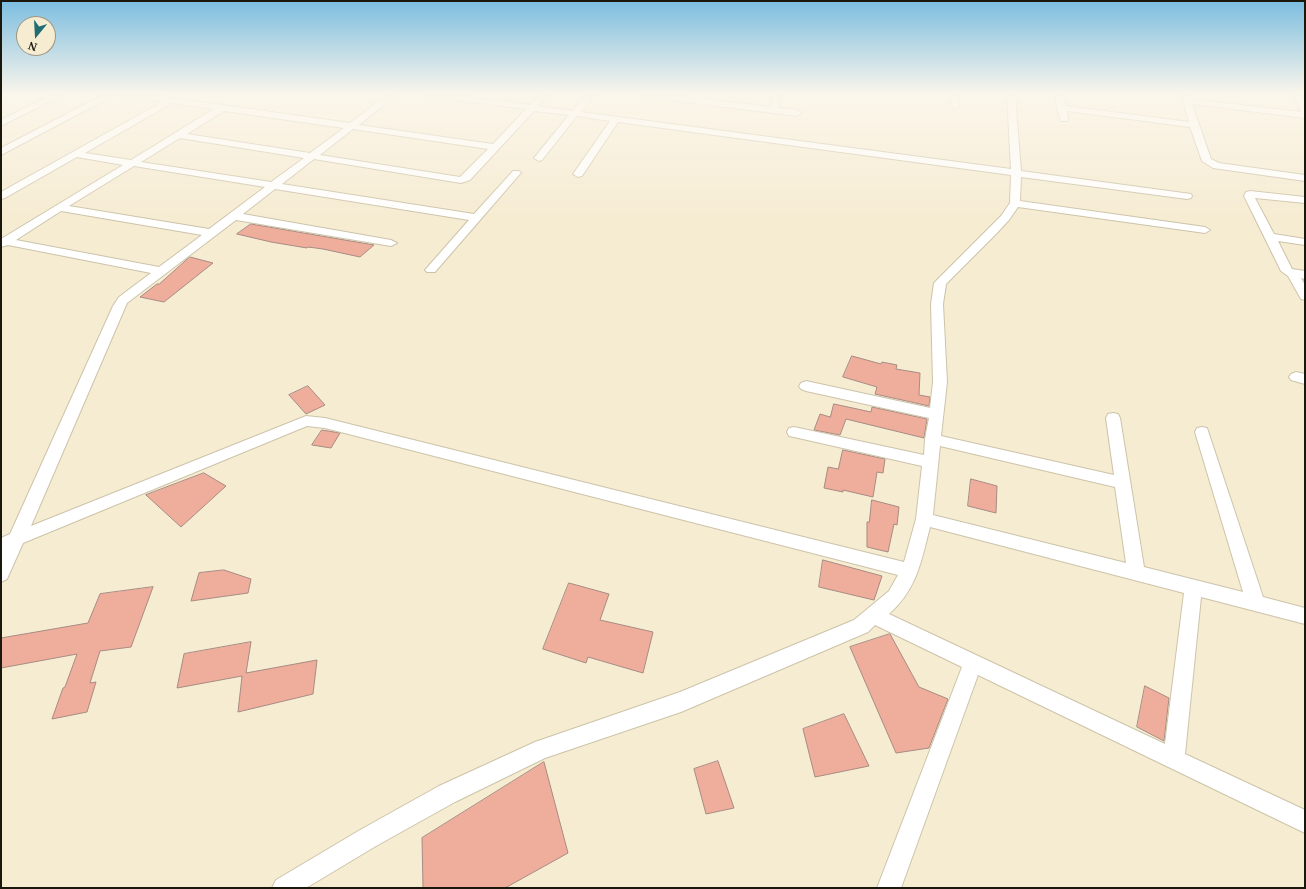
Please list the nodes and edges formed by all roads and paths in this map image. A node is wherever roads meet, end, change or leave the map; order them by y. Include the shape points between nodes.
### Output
1 (33, 135) edge
2 (108, 135) edge
3 (178, 135) edge
4 (181, 135) edge
5 (340, 135) edge
6 (416, 135) edge
7 (505, 135) edge
8 (557, 135) edge
9 (605, 135) edge
10 (738, 135) edge
11 (1014, 135) edge
12 (1198, 135) edge
13 (494, 147) junction
14 (1, 152) edge
15 (75, 154) junction
16 (313, 156) junction
17 (539, 158) dead end
18 (132, 164) junction
19 (516, 173) dead end
20 (1016, 173) junction
21 (578, 174) dead end
22 (1305, 178) edge
23 (272, 187) junction
24 (1, 196) edge
25 (1187, 196) dead end
26 (1305, 200) edge
27 (1015, 203) junction
28 (60, 208) junction
29 (234, 216) junction
30 (476, 218) junction
31 (1205, 230) dead end
32 (211, 233) junction
33 (1270, 237) junction
34 (4, 242) edge
35 (391, 242) dead end
36 (1305, 242) edge
37 (430, 270) dead end
38 (161, 271) junction
39 (1299, 274) edge
40 (1305, 296) edge
41 (806, 386) dead end
42 (935, 414) junction
43 (1113, 418) dead end
44 (794, 432) dead end
45 (1202, 432) dead end
46 (932, 439) junction
47 (930, 462) junction
48 (1123, 483) junction
49 (924, 519) junction
50 (17, 538) junction
51 (1, 545) edge
52 (910, 571) junction
53 (1, 574) edge
54 (1136, 574) junction
55 (1193, 588) junction
56 (1256, 604) junction
57 (874, 616) junction
58 (1305, 616) edge
59 (973, 663) junction
60 (1174, 759) junction
61 (1305, 822) edge
62 (284, 888) edge
63 (889, 888) edge

1 - 14 street
2 - 15 street
3 - 18 street
4 - 16 street
5 - 16 street
6 - 13 street
7 - 13 street
8 - 17 street
9 - 21 street
10 - 20 street
11 - 20 street
12 - 22 street via 1207,161 1216,166
13 - 16 street via 466,178 461,180
15 - 18 street
15 - 24 street
16 - 23 street
18 - 23 street
18 - 28 street
19 - 30 street
20 - 25 street
20 - 27 street
23 - 29 street
23 - 30 street
26 - 33 street via 1250,194
27 - 31 street
27 - 42 street via 1001,223 940,284 937,304 940,382
28 - 32 street
28 - 34 street
29 - 32 street
29 - 35 street
30 - 37 street
32 - 38 street
33 - 36 street
33 - 39 street via 1287,271
34 - 38 street
38 - 50 street via 118,306
39 - 40 street
41 - 42 street
42 - 46 street
43 - 48 street
44 - 47 street
45 - 56 street
46 - 47 street
46 - 48 street
47 - 49 street
48 - 54 street
49 - 52 street
49 - 54 street
50 - 51 street
50 - 52 street via 306,421 325,423
50 - 53 street
52 - 57 street via 895,597
54 - 55 street
55 - 56 street
55 - 60 street
56 - 58 street
57 - 59 street
57 - 62 street via 861,626 681,702 542,749 440,797
59 - 60 street
59 - 63 street
60 - 61 street

